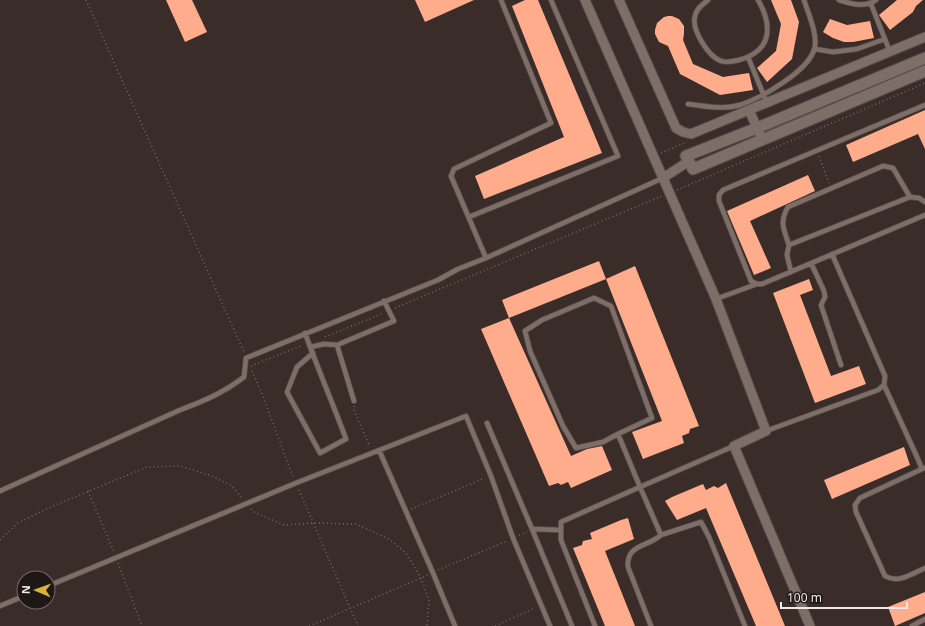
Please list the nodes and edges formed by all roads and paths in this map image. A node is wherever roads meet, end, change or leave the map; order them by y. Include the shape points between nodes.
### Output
1 (86, 0) edge
2 (501, 0) edge
3 (552, 0) edge
4 (585, 0) edge
5 (619, 0) edge
6 (708, 0) edge
7 (758, 0) edge
8 (804, 0) edge
9 (839, 0) edge
10 (876, 0) edge
11 (871, 4) junction
12 (925, 37) edge
13 (885, 39) junction
14 (815, 49) junction
15 (890, 52) junction
16 (748, 57) junction
17 (921, 59) edge
18 (924, 76) edge
19 (765, 98) junction
20 (688, 104) dead end
21 (925, 105) edge
22 (750, 110) junction
23 (757, 128) junction
24 (762, 139) junction
25 (817, 151) junction
26 (689, 161) junction
27 (664, 178) junction
28 (831, 188) junction
29 (670, 193) junction
30 (910, 197) junction
31 (925, 202) edge
32 (925, 215) edge
33 (469, 217) junction
34 (789, 245) junction
35 (832, 254) junction
36 (486, 258) junction
37 (811, 263) junction
38 (791, 272) junction
39 (756, 284) junction
40 (716, 299) junction
41 (384, 301) junction
42 (389, 311) junction
43 (306, 336) junction
44 (337, 345) junction
45 (311, 347) junction
46 (313, 353) junction
47 (246, 358) junction
48 (841, 365) dead end
49 (250, 366) junction
50 (884, 385) junction
51 (354, 401) joint
52 (487, 423) dead end
53 (766, 431) junction
54 (618, 434) junction
55 (734, 446) junction
56 (379, 450) junction
57 (373, 453) junction
58 (924, 468) edge
59 (491, 476) junction
60 (296, 483) junction
61 (640, 486) junction
62 (0, 492) edge
63 (247, 503) junction
64 (406, 511) junction
65 (313, 523) junction
66 (532, 529) junction
67 (560, 530) junction
68 (661, 534) junction
69 (513, 538) junction
70 (0, 540) edge
71 (925, 568) edge
72 (433, 573) junction
73 (421, 578) junction
74 (56, 583) edge
75 (16, 599) edge
76 (542, 605) junction
77 (0, 606) edge
78 (350, 608) junction
79 (925, 619) edge
80 (501, 625) edge
81 (309, 626) edge
82 (358, 626) edge
83 (427, 626) edge
84 (455, 626) edge
85 (495, 626) edge
86 (550, 626) edge
87 (572, 626) edge
88 (595, 626) edge
89 (650, 626) edge
90 (745, 626) edge
91 (810, 626) edge
92 (912, 626) edge

1 - 47 path
2 - 33 lane via 551,123 454,169 451,176
3 - 33 lane via 618,156
4 - 27 street
5 - 22 street via 676,128 691,134
6 - 16 lane via 699,8 694,19 697,32 710,54 722,62
7 - 16 lane via 768,23 767,38 756,53
8 - 14 lane via 815,38
9 - 11 lane via 849,4
10 - 11 lane
11 - 13 lane
12 - 15 street
13 - 14 lane via 857,49 833,52
13 - 15 lane
14 - 19 lane via 809,61
15 - 19 street
16 - 19 lane
17 - 18 lane
17 - 23 street
18 - 24 street
18 - 29 path
19 - 20 lane via 717,108
19 - 22 street
21 - 25 lane
22 - 23 street
23 - 24 street
23 - 26 street via 686,156
24 - 26 street via 692,169
25 - 28 path
25 - 39 lane via 723,190 719,195 719,201 751,281
26 - 27 street
27 - 29 street
27 - 36 lane
28 - 30 lane via 883,166 893,168
28 - 34 lane via 788,208 782,222
29 - 40 street
29 - 42 path
30 - 31 lane
30 - 34 lane
32 - 35 lane
33 - 36 lane
34 - 38 lane via 787,255
35 - 37 lane
35 - 50 lane via 885,376
36 - 41 lane
37 - 38 lane
37 - 48 lane via 824,291 825,297 821,305
38 - 39 lane
39 - 40 lane
40 - 53 street
41 - 42 lane
41 - 43 lane
42 - 43 path via 319,340 315,336
42 - 44 lane via 394,321
43 - 45 lane
43 - 47 lane
43 - 49 path via 304,345
44 - 45 lane
44 - 51 lane
45 - 46 lane
46 - 46 lane via 346,439 320,453 287,392 297,367
47 - 49 path
47 - 62 lane via 244,377 230,388
49 - 60 path
50 - 53 lane via 878,390
50 - 58 lane
51 - 57 path via 354,410
52 - 66 lane
53 - 55 street
54 - 54 lane via 652,418 611,306 594,298 525,330 530,350 563,426 576,448 603,442
54 - 61 lane
55 - 61 lane
55 - 91 street
56 - 57 lane
56 - 59 lane via 466,416
56 - 64 lane
57 - 60 lane
58 - 71 lane via 860,498 855,505 885,576 892,580 901,579
59 - 64 path
59 - 69 lane
60 - 63 lane
60 - 65 path
61 - 67 lane via 561,522
61 - 68 lane
63 - 65 path via 254,512 284,525
63 - 70 path via 232,486 212,476 180,466 147,467 46,509 18,523
63 - 74 lane
64 - 72 lane
65 - 73 path via 356,524 390,539 406,553
65 - 78 path
66 - 67 lane
66 - 69 path
66 - 87 lane
67 - 88 lane via 561,540
68 - 89 lane via 633,550 627,560
68 - 90 lane via 702,522
69 - 72 path
69 - 76 lane
72 - 73 path
72 - 84 lane
73 - 78 path
73 - 83 path via 429,601
75 - 77 lane
76 - 80 path
76 - 86 lane
78 - 81 path
78 - 82 path
79 - 92 lane
80 - 85 path

